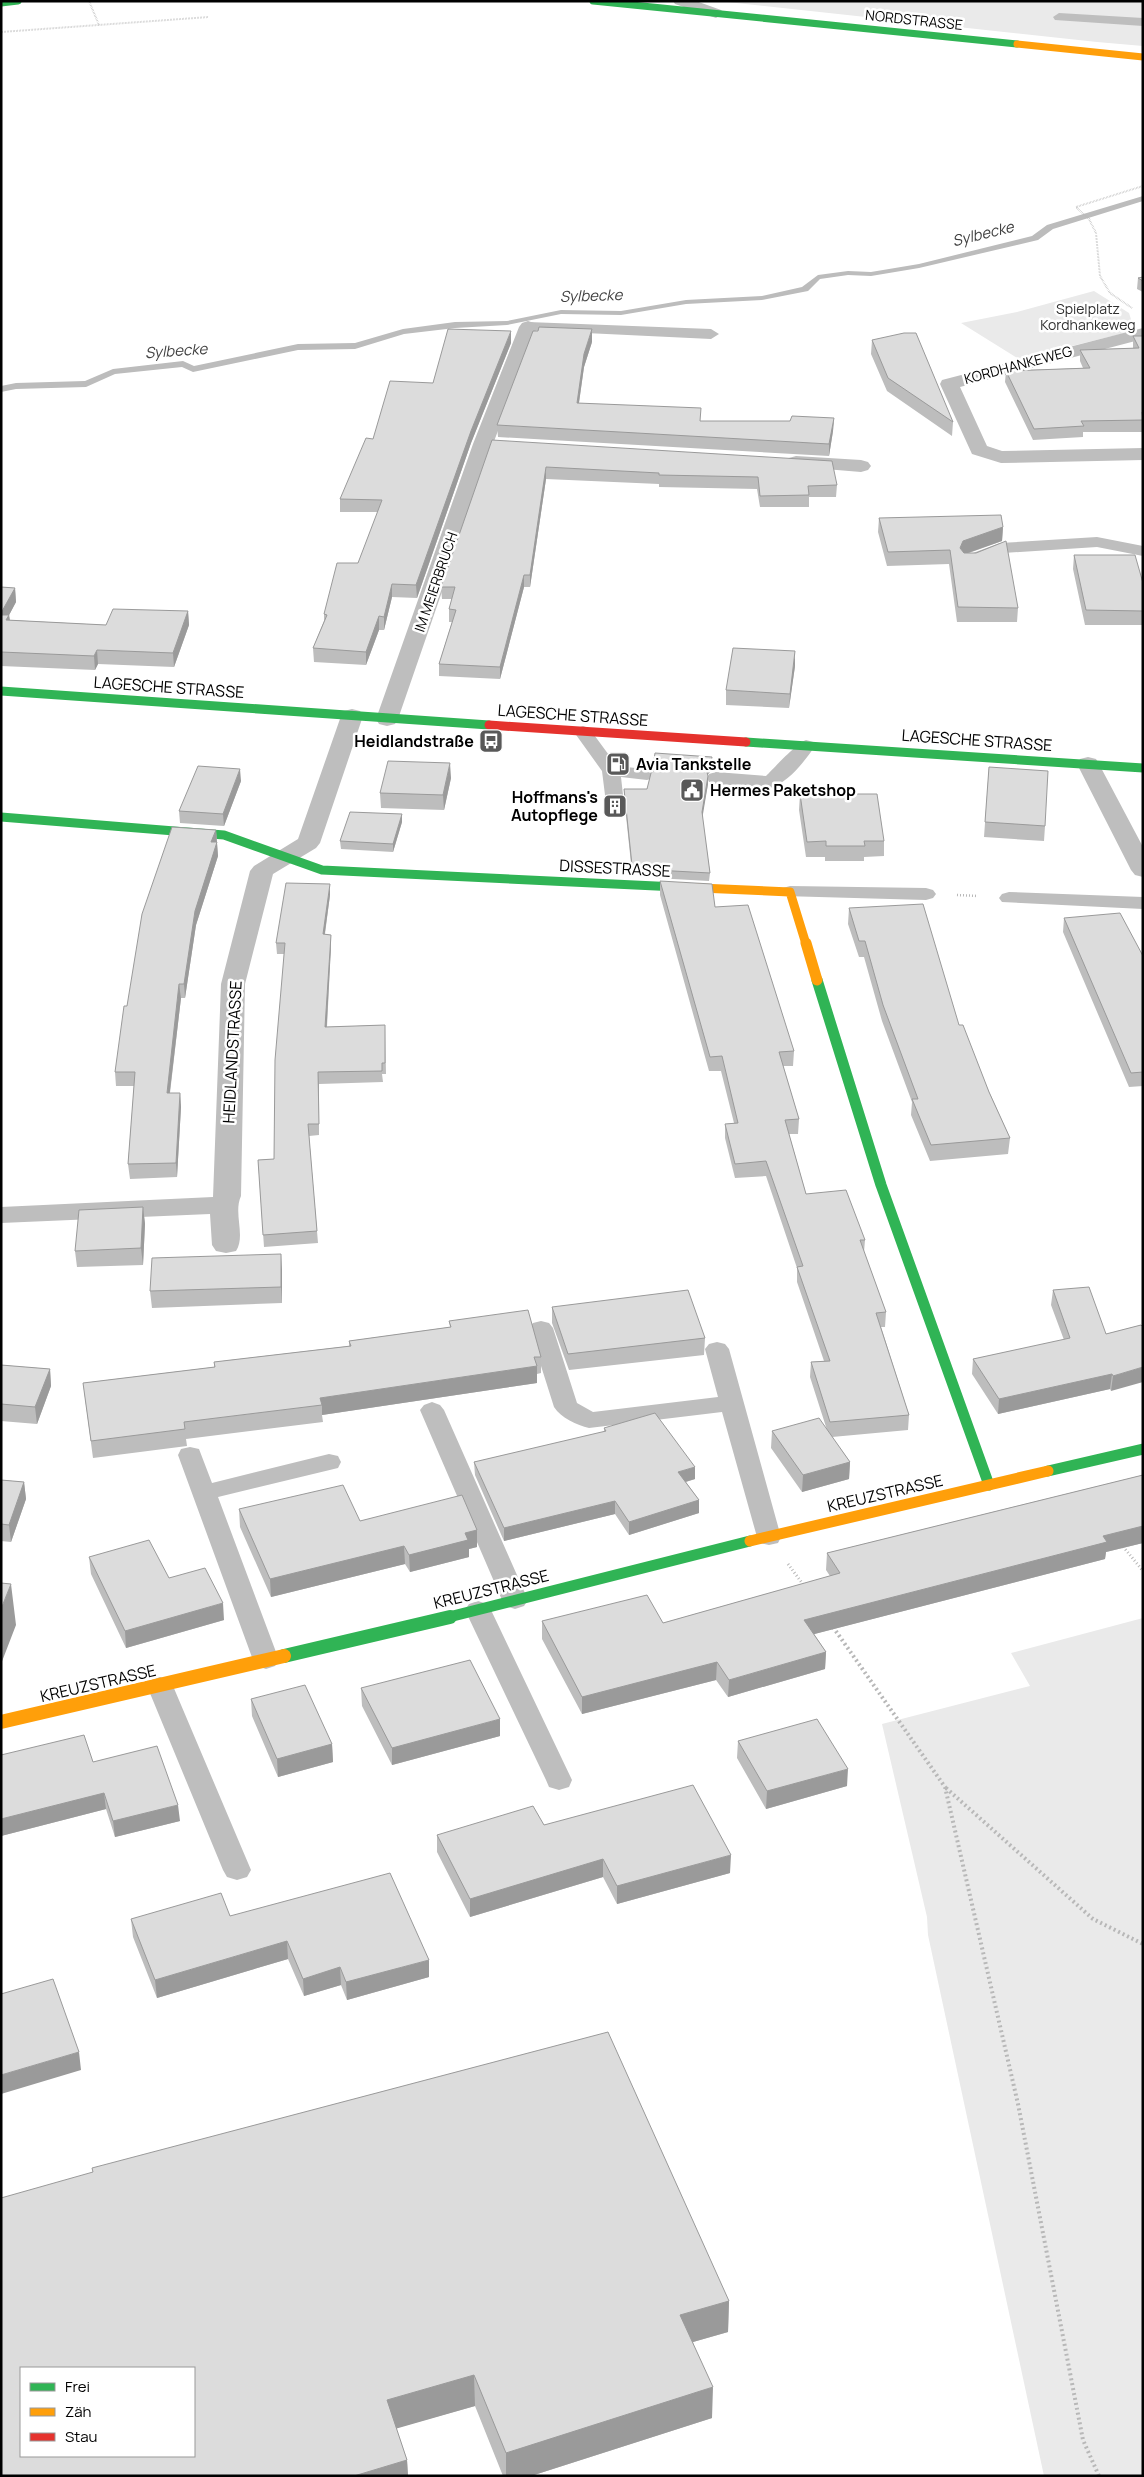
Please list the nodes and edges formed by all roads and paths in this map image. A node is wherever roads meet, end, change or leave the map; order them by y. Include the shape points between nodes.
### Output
1 (18, 1) edge
2 (89, 1) edge
3 (593, 1) edge
4 (680, 1) edge
5 (611, 2) edge
6 (1, 3) edge
7 (716, 13) junction
8 (210, 17) dead end
9 (1059, 17) dead end
10 (1143, 22) edge
11 (99, 24) junction
12 (1, 32) edge
13 (1143, 57) edge
14 (1143, 186) edge
15 (1136, 311) dead end
16 (528, 327) joint
17 (1143, 333) edge
18 (711, 334) dead end
19 (1143, 454) edge
20 (782, 461) edge
21 (861, 466) dead end
22 (1143, 551) edge
23 (969, 562) edge
24 (1, 691) edge
25 (352, 716) junction
26 (387, 719) junction
27 (583, 732) junction
28 (806, 746) junction
29 (1088, 764) junction
30 (1143, 768) edge
31 (611, 771) junction
32 (647, 774) dead end
33 (716, 778) dead end
34 (614, 795) dead end
35 (1, 817) edge
36 (286, 856) junction
37 (1143, 870) edge
38 (790, 892) junction
39 (926, 894) joint
40 (1009, 898) joint
41 (1143, 903) edge
42 (223, 1205) junction
43 (1, 1215) edge
44 (226, 1245) dead end
45 (541, 1328) dead end
46 (717, 1349) dead end
47 (732, 1403) junction
48 (432, 1410) dead end
49 (1143, 1449) edge
50 (190, 1455) dead end
51 (329, 1462) dead end
52 (989, 1485) junction
53 (203, 1493) junction
54 (769, 1536) junction
55 (1119, 1542) edge
56 (1143, 1571) edge
57 (809, 1593) edge
58 (514, 1600) junction
59 (478, 1610) junction
60 (832, 1626) edge
61 (266, 1660) junction
62 (160, 1686) junction
63 (1, 1722) edge
64 (559, 1780) dead end
65 (945, 1787) junction
66 (237, 1870) dead end
67 (1143, 1944) edge
68 (1099, 2476) edge

1 - 6 street
2 - 11 path
3 - 5 street, NORDSTRASSE
4 - 7 street
5 - 7 street, NORDSTRASSE
7 - 13 street, NORDSTRASSE
8 - 11 path
9 - 10 lane
11 - 12 path
14 - 15 path via 1076,207 1089,219 1096,232 1100,276 1110,293
16 - 18 lane
16 - 26 street, IM MEIERBRUCH via 493,445
17 - 19 street, KORDHANKEWEG via 949,384 979,450 1001,456
20 - 21 street
22 - 23 lane via 1097,542 1000,548
24 - 25 street, LAGESCHE STRASSE
25 - 26 street, LAGESCHE STRASSE
25 - 36 street, HEIDLANDSTRASSE via 308,842
26 - 27 street, LAGESCHE STRASSE
27 - 28 street, LAGESCHE STRASSE
27 - 31 lane
28 - 29 street, LAGESCHE STRASSE
28 - 33 lane via 770,782
29 - 30 street, LAGESCHE STRASSE
29 - 37 street
31 - 32 lane
31 - 34 lane
35 - 36 street via 224,835
36 - 38 street, DISSESTRASSE via 322,870
36 - 42 street, HEIDLANDSTRASSE via 262,871 233,984 227,1196
38 - 39 lane
38 - 52 street via 881,1185
39 - 40 path
40 - 41 lane
42 - 43 street
42 - 44 street, HEIDLANDSTRASSE
45 - 47 lane via 566,1407 589,1420
46 - 47 lane
47 - 54 lane
48 - 58 lane
49 - 52 street, KREUZSTRASSE
50 - 53 lane
51 - 53 lane
52 - 54 street, KREUZSTRASSE
53 - 61 lane
54 - 57 path
54 - 58 street, KREUZSTRASSE
55 - 56 path
58 - 59 street, KREUZSTRASSE
59 - 61 street, KREUZSTRASSE
59 - 64 lane
60 - 65 path
61 - 62 street, KREUZSTRASSE
62 - 63 street, KREUZSTRASSE
62 - 66 lane
65 - 67 path via 1093,1919
65 - 68 path via 1018,2104 1084,2440

